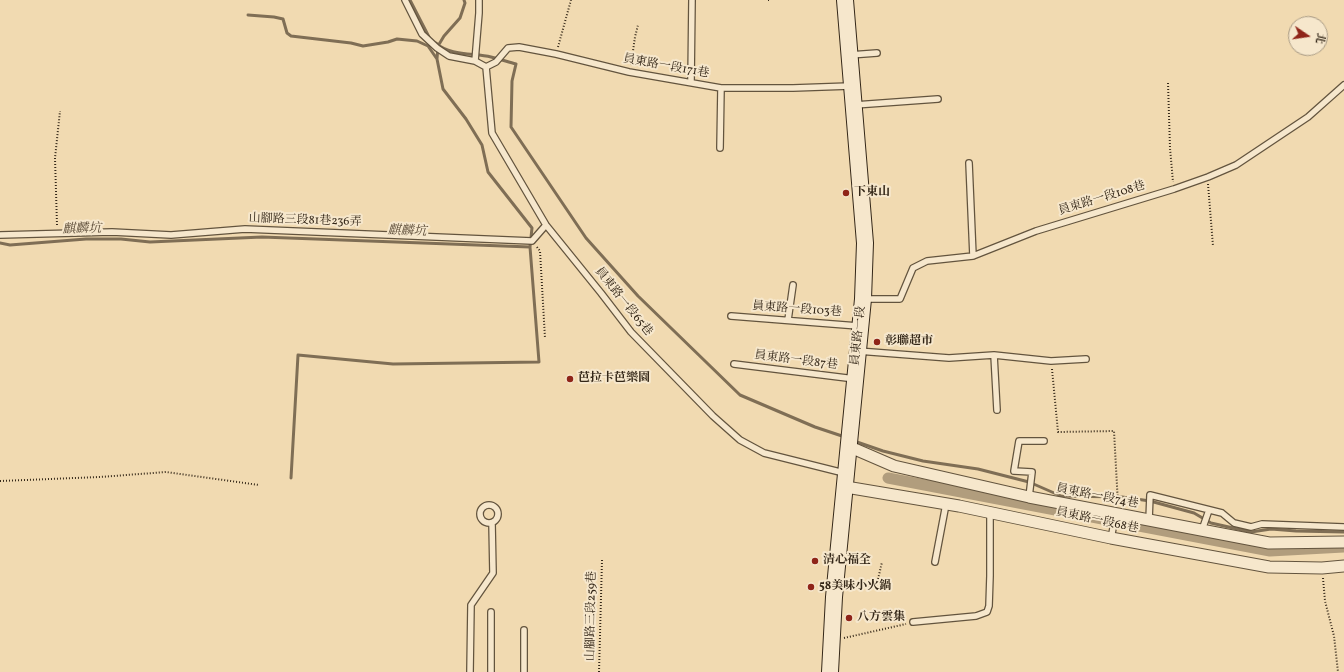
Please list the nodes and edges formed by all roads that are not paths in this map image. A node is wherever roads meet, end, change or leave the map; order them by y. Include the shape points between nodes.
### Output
1 (404, 0) edge
2 (479, 0) edge
3 (692, 0) edge
4 (845, 0) edge
5 (877, 53) dead end
6 (850, 56) junction
7 (476, 61) junction
8 (486, 67) junction
9 (691, 82) junction
10 (1344, 85) edge
11 (852, 86) junction
12 (721, 88) junction
13 (938, 99) dead end
14 (853, 105) junction
15 (720, 148) dead end
16 (969, 163) dead end
17 (546, 225) junction
18 (0, 235) edge
19 (973, 256) junction
20 (793, 285) dead end
21 (863, 299) junction
22 (731, 316) dead end
23 (788, 320) junction
24 (860, 326) junction
25 (858, 351) junction
26 (994, 355) junction
27 (1086, 359) dead end
28 (734, 364) dead end
29 (855, 379) junction
30 (997, 410) dead end
31 (1044, 441) dead end
32 (850, 447) junction
33 (846, 480) junction
34 (1029, 496) junction
35 (946, 504) junction
36 (1209, 510) junction
37 (990, 512) junction
38 (1116, 514) junction
39 (1149, 520) junction
40 (492, 523) dead end
41 (1344, 526) edge
42 (1202, 530) junction
43 (1111, 538) junction
44 (1344, 542) edge
45 (935, 562) dead end
46 (1344, 566) edge
47 (492, 612) dead end
48 (913, 622) road end
49 (524, 630) dead end
50 (470, 672) edge
51 (491, 672) edge
52 (524, 672) edge
53 (830, 672) edge

1 - 7 lane via 422,34 437,48 449,56
2 - 7 lane
3 - 9 lane
4 - 6 main road, 員東路一段
5 - 6 lane
6 - 11 main road, 員東路一段
7 - 8 lane
8 - 9 lane, 員東路一段171巷 via 496,62 508,48 519,47 630,72
8 - 17 lane, 員東路一段65巷 via 492,133
9 - 12 lane, 員東路一段171巷
10 - 19 lane, 員東路一段108巷 via 1308,117 1236,165 1174,189 1036,231
11 - 12 lane, 員東路一段171巷
11 - 14 main road, 員東路一段
12 - 15 lane
13 - 14 lane
14 - 21 main road, 員東路一段 via 865,243
16 - 19 lane
17 - 18 lane, 山腳路三段81巷236弄 via 532,241 245,230 171,235 112,232
17 - 33 lane, 員東路一段65巷 via 631,332 740,440 764,453
19 - 21 lane, 員東路一段108巷 via 927,261 912,268 900,299
20 - 23 lane
21 - 24 main road, 員東路一段
22 - 23 lane, 員東路一段103巷
23 - 24 lane, 員東路一段103巷
24 - 25 main road, 員東路一段
25 - 26 lane via 949,358
25 - 29 main road, 員東路一段
26 - 27 lane via 1051,361
26 - 30 lane
28 - 29 lane, 員東路一段87巷
29 - 32 main road, 員東路一段
31 - 34 lane via 1019,441 1014,471 1032,472
32 - 33 main road, 員東路一段
32 - 34 street, 員東路一段74巷 via 894,466
33 - 35 street, 員東路一段68巷
33 - 53 main road, 員東路一段
34 - 38 street, 員東路一段74巷
35 - 37 street, 員東路一段68巷
35 - 45 lane
36 - 39 lane via 1150,495
36 - 41 lane via 1222,513 1234,522 1251,527 1262,524
36 - 42 lane
37 - 43 street, 員東路一段68巷
37 - 48 lane via 987,612 976,616
38 - 39 street, 員東路一段74巷
38 - 43 lane
39 - 42 street, 員東路一段74巷
40 - 50 lane via 493,573 471,605
42 - 44 street, 員東路一段74巷 via 1269,543
43 - 46 street, 員東路一段68巷 via 1269,567
47 - 51 lane
49 - 52 lane

